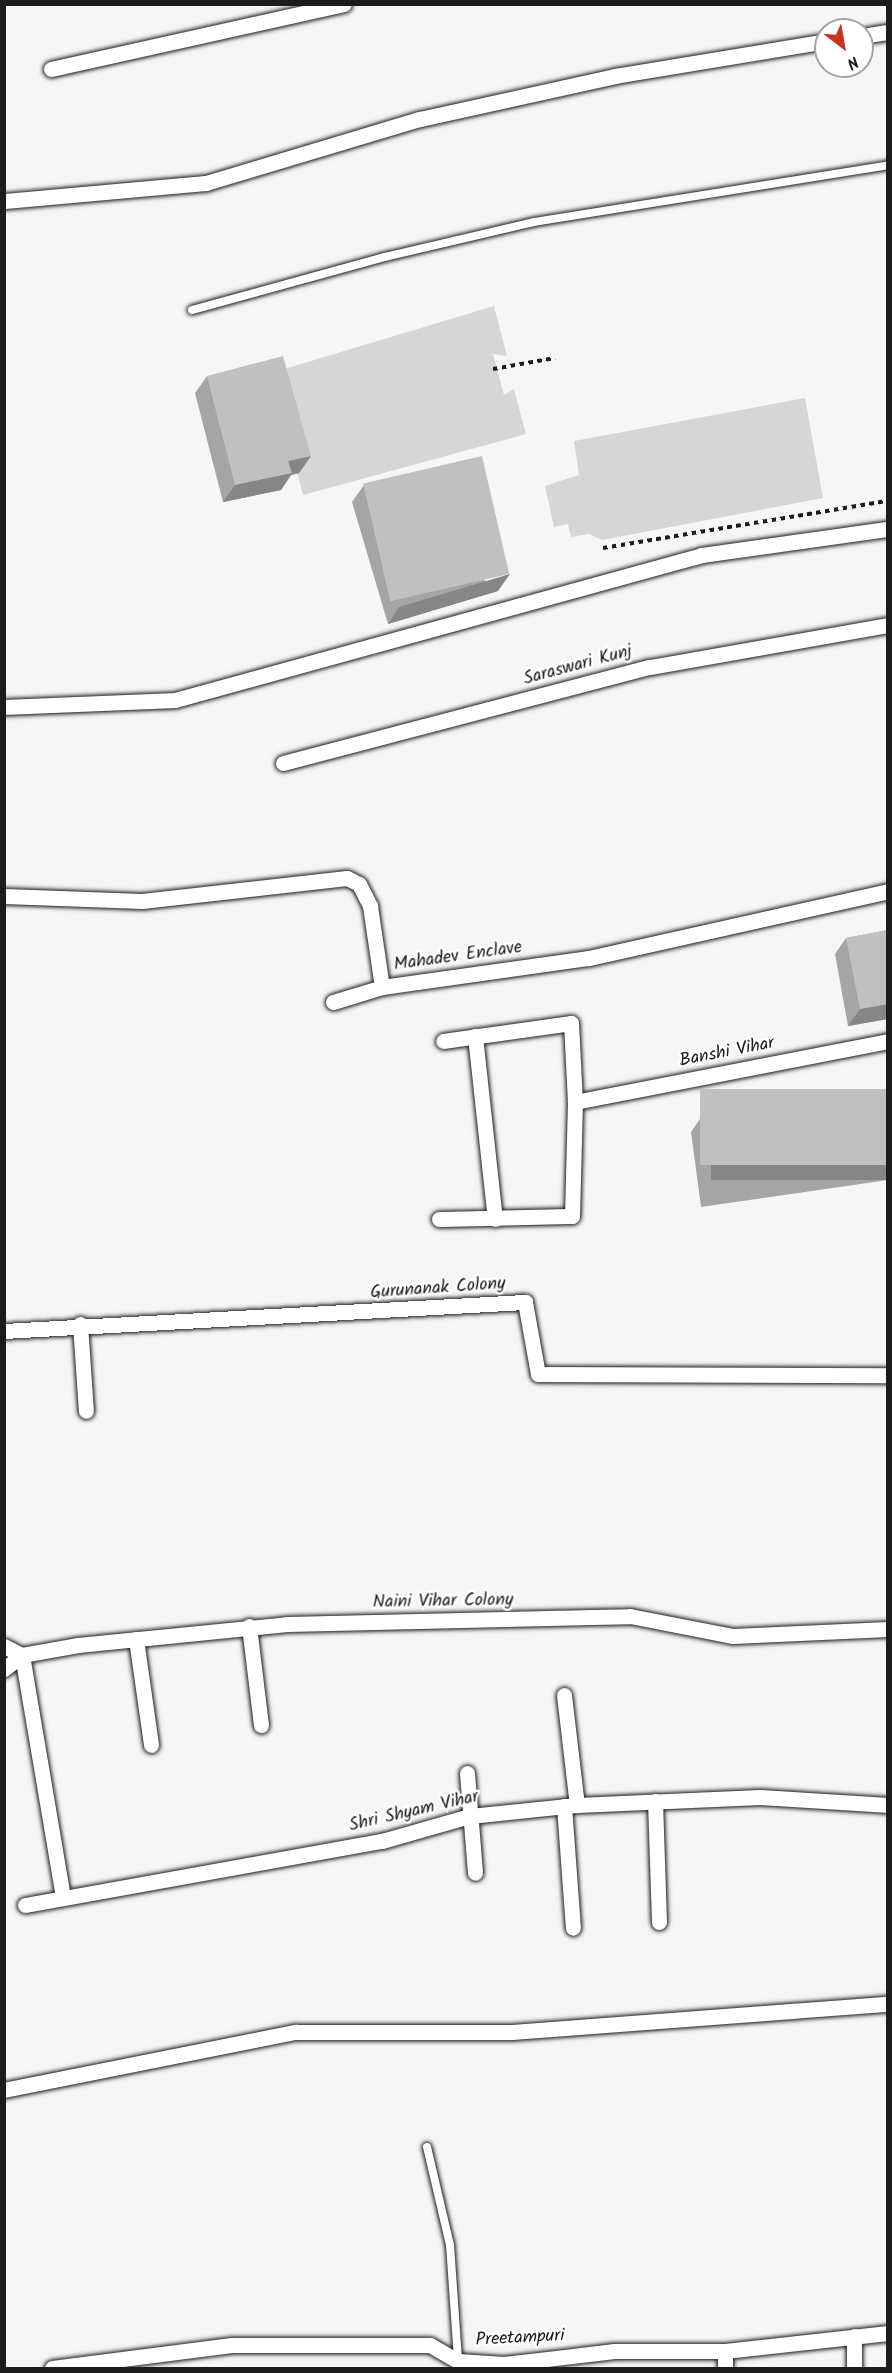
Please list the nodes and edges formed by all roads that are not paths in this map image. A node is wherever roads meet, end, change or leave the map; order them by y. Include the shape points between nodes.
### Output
1 (344, 4) edge
2 (814, 43) edge
3 (51, 69) dead end
4 (888, 165) edge
5 (4, 201) edge
6 (192, 310) dead end
7 (888, 529) edge
8 (888, 625) edge
9 (4, 707) edge
10 (283, 763) dead end
11 (888, 891) edge
12 (4, 896) edge
13 (382, 987) junction
14 (333, 1002) dead end
15 (475, 1036) junction
16 (443, 1041) dead end
17 (888, 1041) edge
18 (575, 1102) junction
19 (439, 1219) dead end
20 (495, 1219) junction
21 (80, 1324) junction
22 (4, 1331) edge
23 (888, 1375) edge
24 (86, 1411) dead end
25 (249, 1626) junction
26 (888, 1629) edge
27 (136, 1639) junction
28 (4, 1646) edge
29 (22, 1655) junction
30 (4, 1669) edge
31 (564, 1695) dead end
32 (261, 1725) dead end
33 (151, 1745) dead end
34 (466, 1773) dead end
35 (655, 1801) junction
36 (571, 1805) junction
37 (888, 1805) edge
38 (470, 1816) junction
39 (475, 1873) dead end
40 (63, 1898) junction
41 (25, 1905) dead end
42 (659, 1922) dead end
43 (573, 1928) dead end
44 (888, 2004) edge
45 (4, 2090) edge
46 (427, 2146) dead end
47 (888, 2333) edge
48 (854, 2336) junction
49 (725, 2351) junction
50 (458, 2361) junction
51 (504, 2366) edge
52 (52, 2368) edge
53 (725, 2368) edge
54 (854, 2368) edge

1 - 3 street
2 - 5 street via 615,76 420,119 206,183
4 - 6 lane via 534,222 385,257
7 - 9 street via 702,555 175,700
8 - 10 street, Saraswari Kunj via 650,667
11 - 13 street, Mahadev Enclave via 589,958
12 - 13 street, Mahadev Enclave via 142,901 347,878 359,884 370,906
13 - 14 street
15 - 16 street
15 - 18 street via 571,1023
15 - 20 street
17 - 18 street, Banshi Vihar
18 - 20 street via 572,1216
19 - 20 street
21 - 22 street, Gurunanak Colony
21 - 23 street, Gurunanak Colony via 363,1314 525,1302 538,1374
21 - 24 street
25 - 26 street, Naini Vihar Colony via 630,1616 733,1636
25 - 27 street, Naini Vihar Colony
25 - 32 street
27 - 29 street, Naini Vihar Colony
27 - 33 street
28 - 29 street
29 - 30 street, Naini Vihar Colony
29 - 40 street
31 - 36 street
34 - 38 street
35 - 36 street, Shri Shyam Vihar
35 - 37 street, Shri Shyam Vihar via 760,1797
35 - 42 street
36 - 38 street, Shri Shyam Vihar
36 - 43 street
38 - 39 street
38 - 40 street, Shri Shyam Vihar via 382,1841
40 - 41 street, Shri Shyam Vihar
44 - 45 street via 512,2031 295,2032
46 - 50 lane via 450,2245
47 - 48 street, Preetampuri
48 - 49 street, Preetampuri
48 - 54 street
49 - 51 street, Preetampuri via 614,2351
49 - 53 street
50 - 51 street, Preetampuri
50 - 52 street, Preetampuri via 429,2345 232,2345

